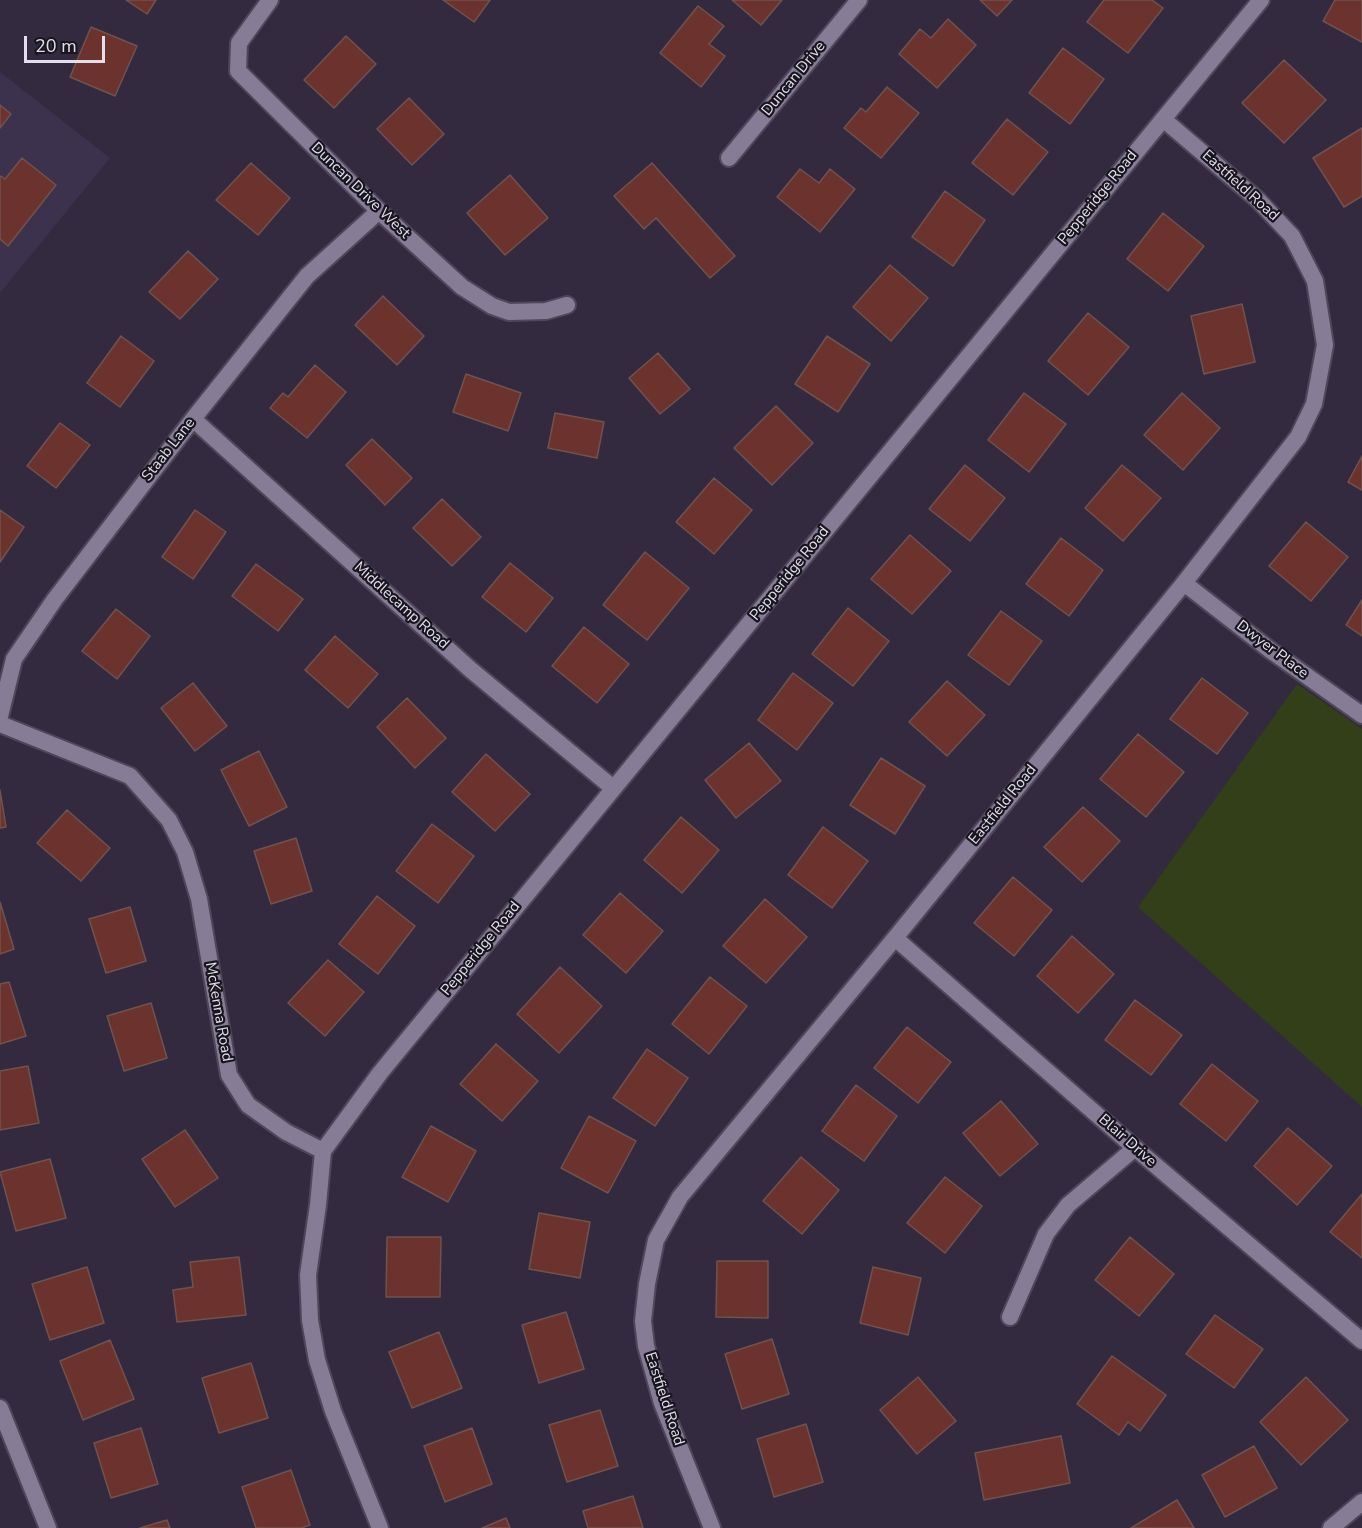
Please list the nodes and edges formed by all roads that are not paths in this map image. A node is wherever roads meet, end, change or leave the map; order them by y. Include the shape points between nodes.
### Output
1 (270, 0) edge
2 (859, 0) edge
3 (1261, 0) edge
4 (1163, 119) junction
5 (729, 158) dead end
6 (379, 212) junction
7 (567, 305) dead end
8 (193, 419) junction
9 (1184, 583) junction
10 (1362, 715) edge
11 (0, 716) edge
12 (0, 724) edge
13 (613, 788) junction
14 (895, 938) junction
15 (1135, 1148) junction
16 (323, 1151) junction
17 (1010, 1317) dead end
18 (1362, 1341) edge
19 (0, 1408) edge
20 (1362, 1502) edge
21 (48, 1528) edge
22 (380, 1528) edge
23 (712, 1528) edge
24 (1332, 1528) edge

1 - 6 street, Duncan Drive West via 239,43 238,71
2 - 5 street, Duncan Drive
3 - 4 street, Pepperidge Road
4 - 9 street, Eastfield Road via 1258,200 1292,236 1315,280 1325,345 1314,404 1298,437
4 - 13 street, Pepperidge Road
6 - 7 street, Duncan Drive West via 462,287 492,306 509,312 546,311
6 - 8 street, Staab Lane via 307,276
8 - 11 street, Staab Lane via 14,658
8 - 13 street, Middlecamp Road via 471,670
9 - 10 street, Dwyer Place
9 - 14 street, Eastfield Road
12 - 16 street, McKenna Road via 130,776 169,820 185,852 199,898 229,1075 248,1105 286,1132
13 - 16 street, Pepperidge Road via 380,1073
14 - 15 street, Blair Drive
14 - 23 street, Eastfield Road via 680,1197 656,1240 643,1321 646,1346 662,1403
15 - 17 street via 1068,1205 1046,1234
15 - 18 street, Blair Drive
16 - 22 street via 308,1275 310,1320 317,1360 333,1411
19 - 21 street
20 - 24 street

